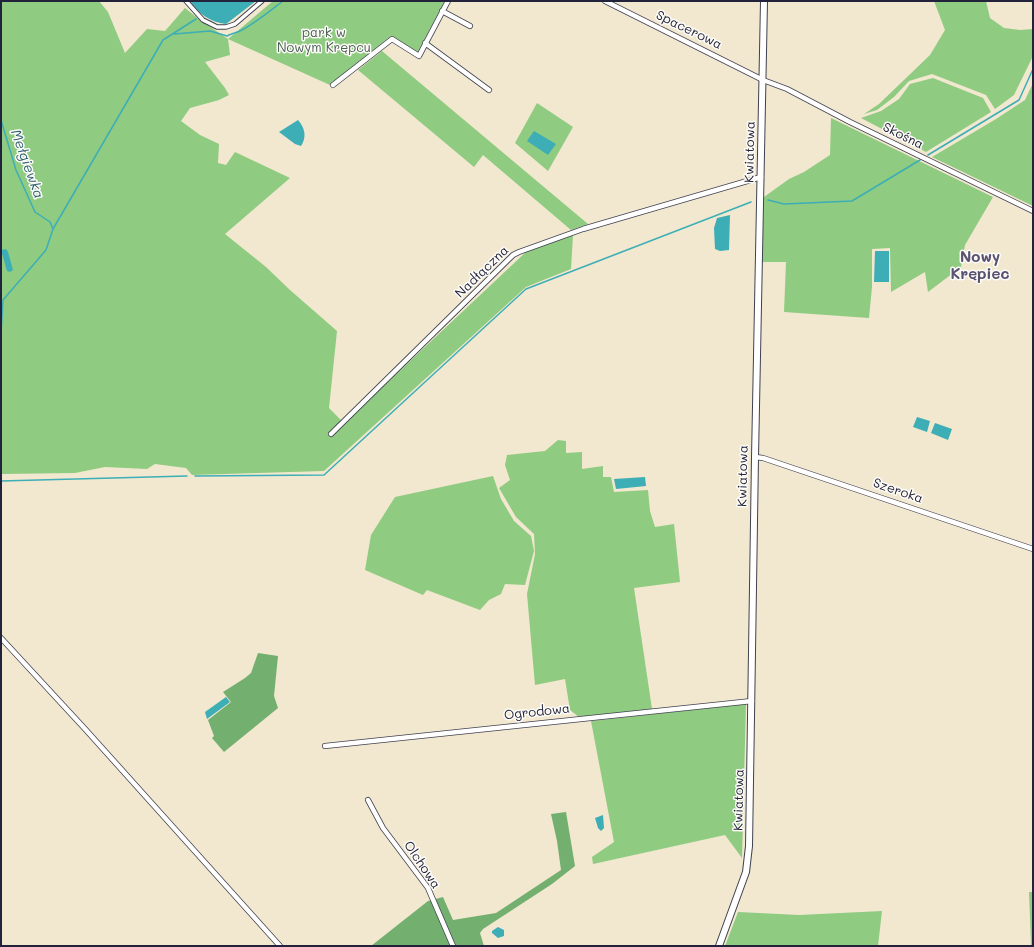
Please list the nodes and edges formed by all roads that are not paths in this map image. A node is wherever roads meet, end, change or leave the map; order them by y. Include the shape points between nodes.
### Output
1 (186, 1) edge
2 (262, 1) edge
3 (448, 1) edge
4 (605, 1) edge
5 (764, 1) edge
6 (442, 11) junction
7 (470, 26) dead end
8 (425, 43) junction
9 (763, 80) junction
10 (333, 85) dead end
11 (489, 90) dead end
12 (761, 177) junction
13 (1033, 211) edge
14 (331, 434) dead end
15 (755, 457) junction
16 (1033, 549) edge
17 (1, 638) edge
18 (752, 701) junction
19 (325, 746) dead end
20 (368, 800) dead end
21 (280, 946) edge
22 (453, 946) edge
23 (719, 946) edge

1 - 2 street via 203,20 217,27 235,24
3 - 6 street
4 - 9 street, Spacerowa
5 - 9 street, Kwiatowa
6 - 7 street
6 - 8 street
8 - 10 street via 419,56 392,39
8 - 11 street
9 - 12 street, Kwiatowa
9 - 13 street, Skośna via 787,89
12 - 14 street, Nadłączna via 583,229 513,255
12 - 15 street, Kwiatowa
15 - 16 street, Szeroka
15 - 18 street, Kwiatowa
17 - 21 street
18 - 19 street, Ogrodowa
18 - 23 street, Kwiatowa via 748,861
20 - 22 street, Olchowa via 383,828 428,888

